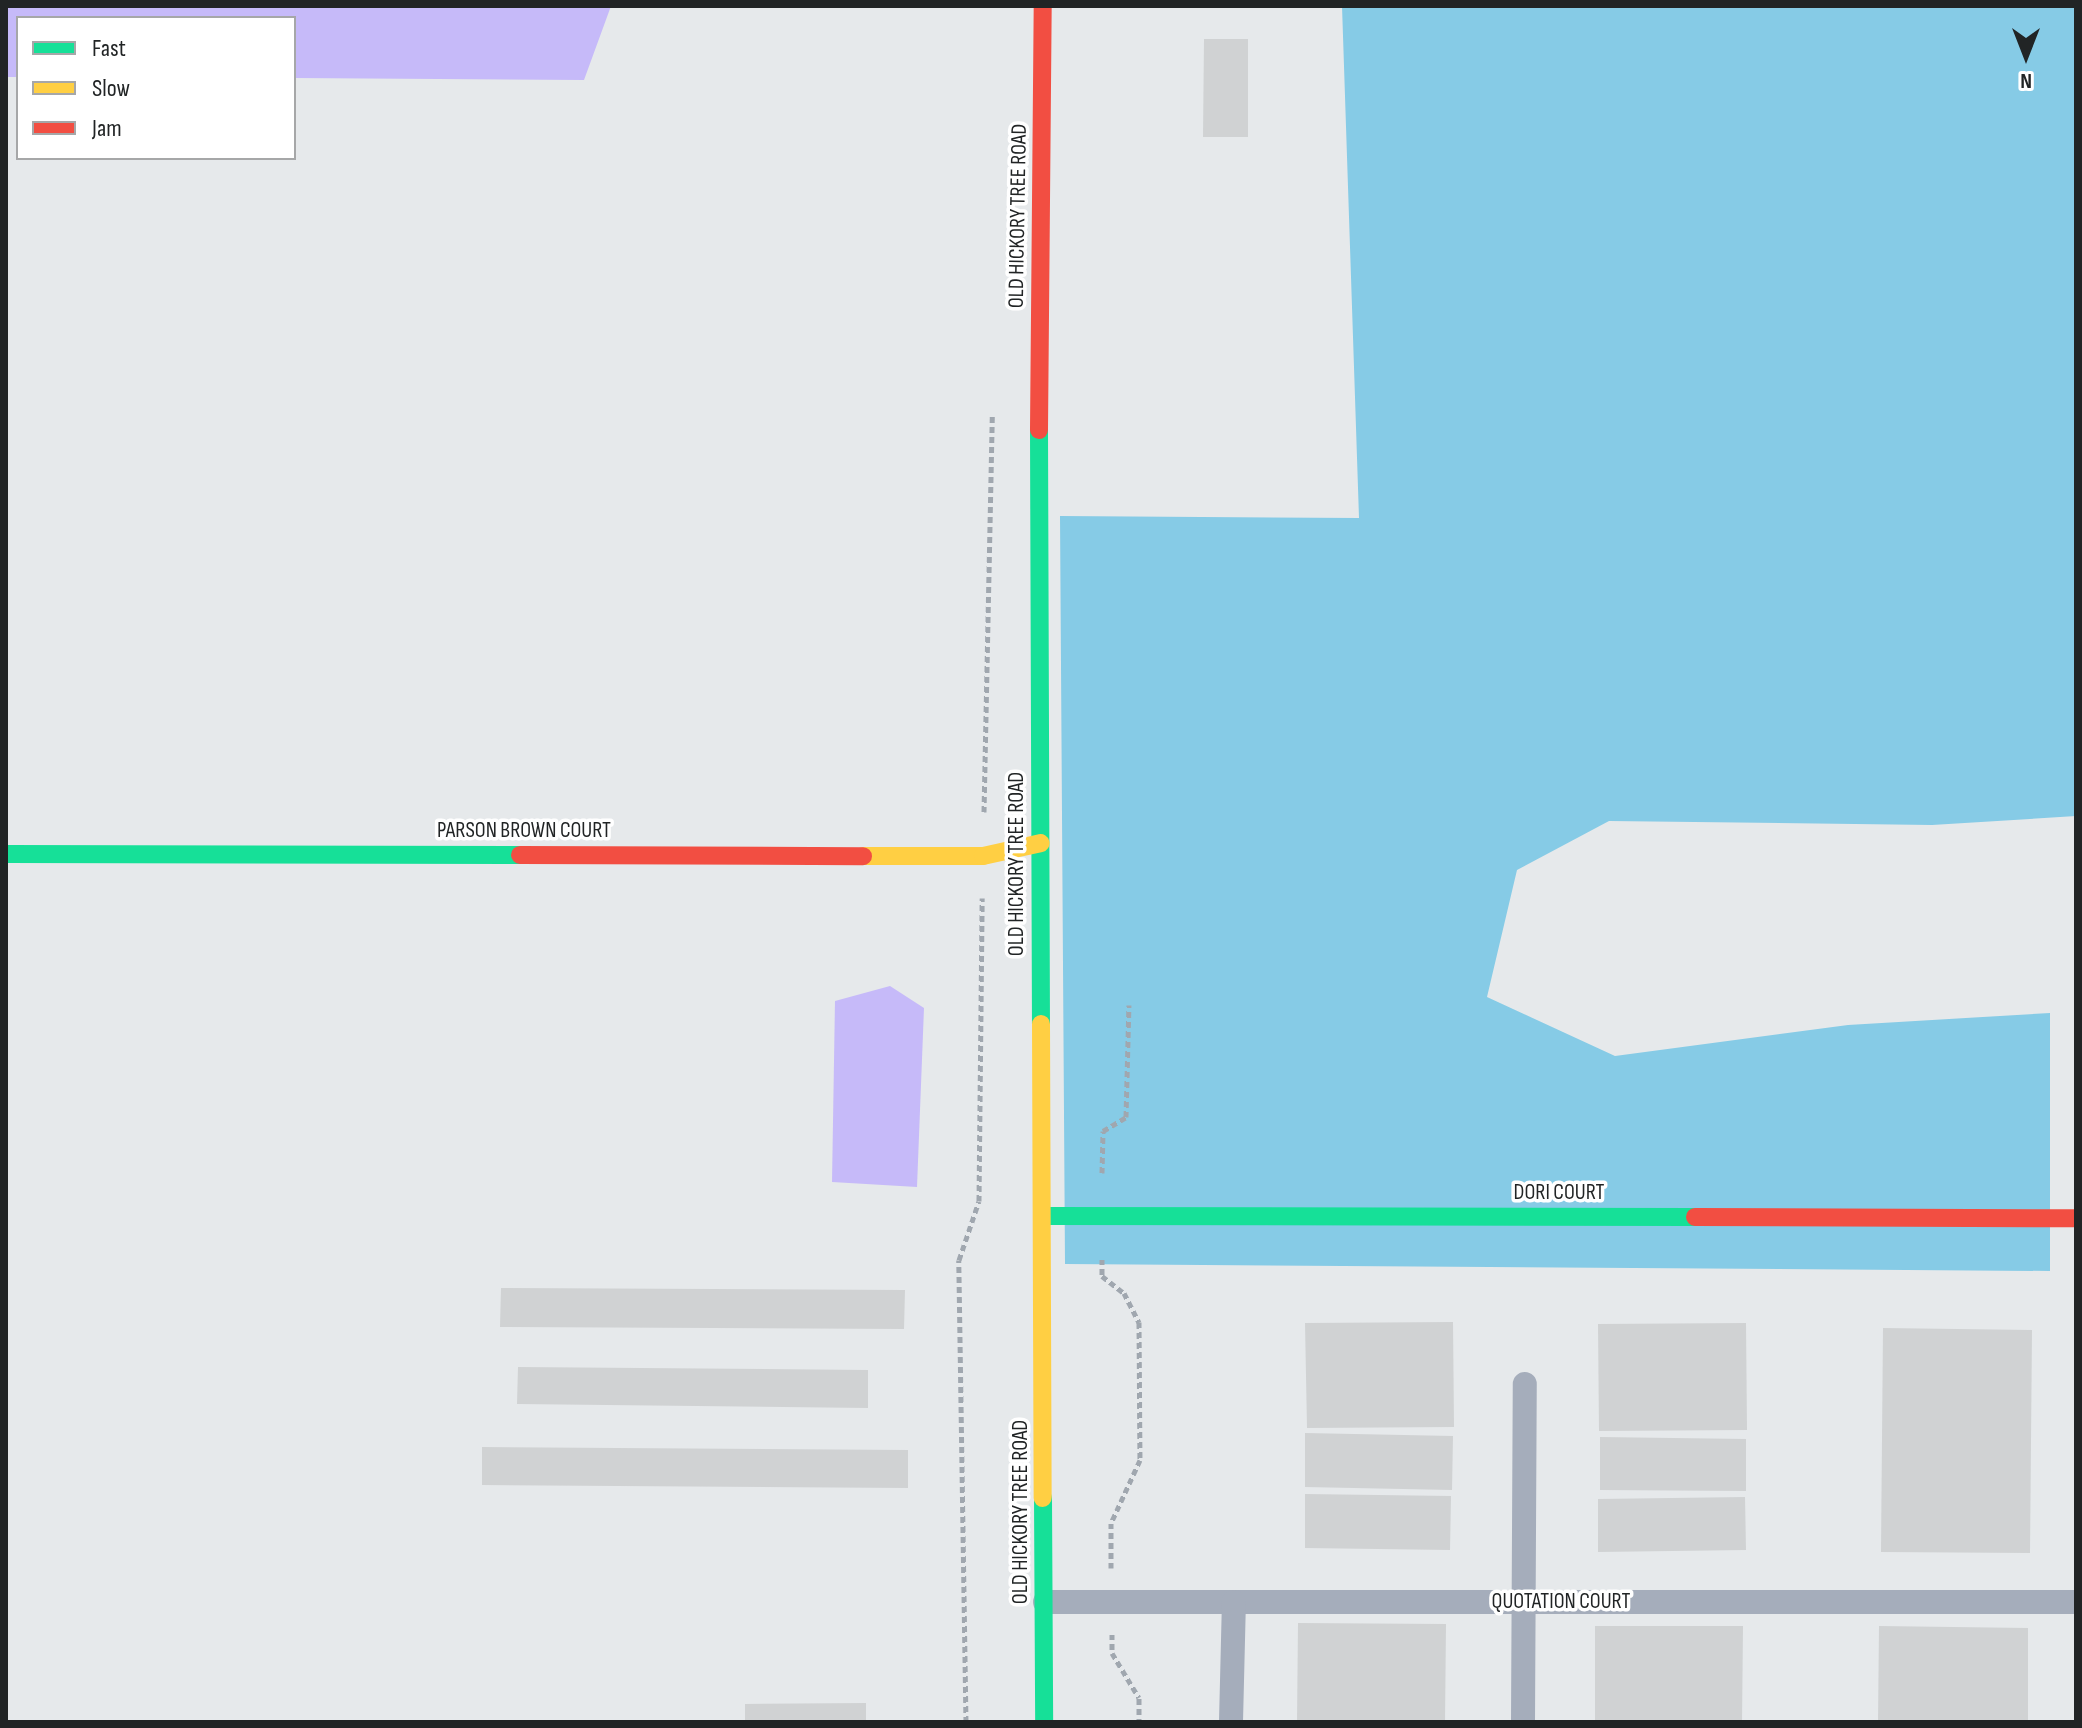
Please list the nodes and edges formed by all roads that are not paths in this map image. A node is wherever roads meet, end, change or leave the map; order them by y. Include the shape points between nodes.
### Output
1 (1043, 6) edge
2 (1041, 843) junction
3 (6, 854) edge
4 (1043, 1216) junction
5 (2076, 1218) edge
6 (1525, 1384) dead end
7 (1045, 1602) junction
8 (1234, 1602) junction
9 (1526, 1602) junction
10 (2076, 1602) edge
11 (1044, 1722) edge
12 (1231, 1722) edge
13 (1523, 1722) edge

1 - 2 street, OLD HICKORY TREE ROAD
2 - 3 street, PARSON BROWN COURT via 983,856
2 - 4 street, OLD HICKORY TREE ROAD
4 - 5 street, DORI COURT
4 - 7 street, OLD HICKORY TREE ROAD
6 - 9 lane
7 - 8 lane, QUOTATION COURT
7 - 11 street, OLD HICKORY TREE ROAD
8 - 9 lane, QUOTATION COURT
8 - 12 lane
9 - 10 lane, QUOTATION COURT
9 - 13 lane

